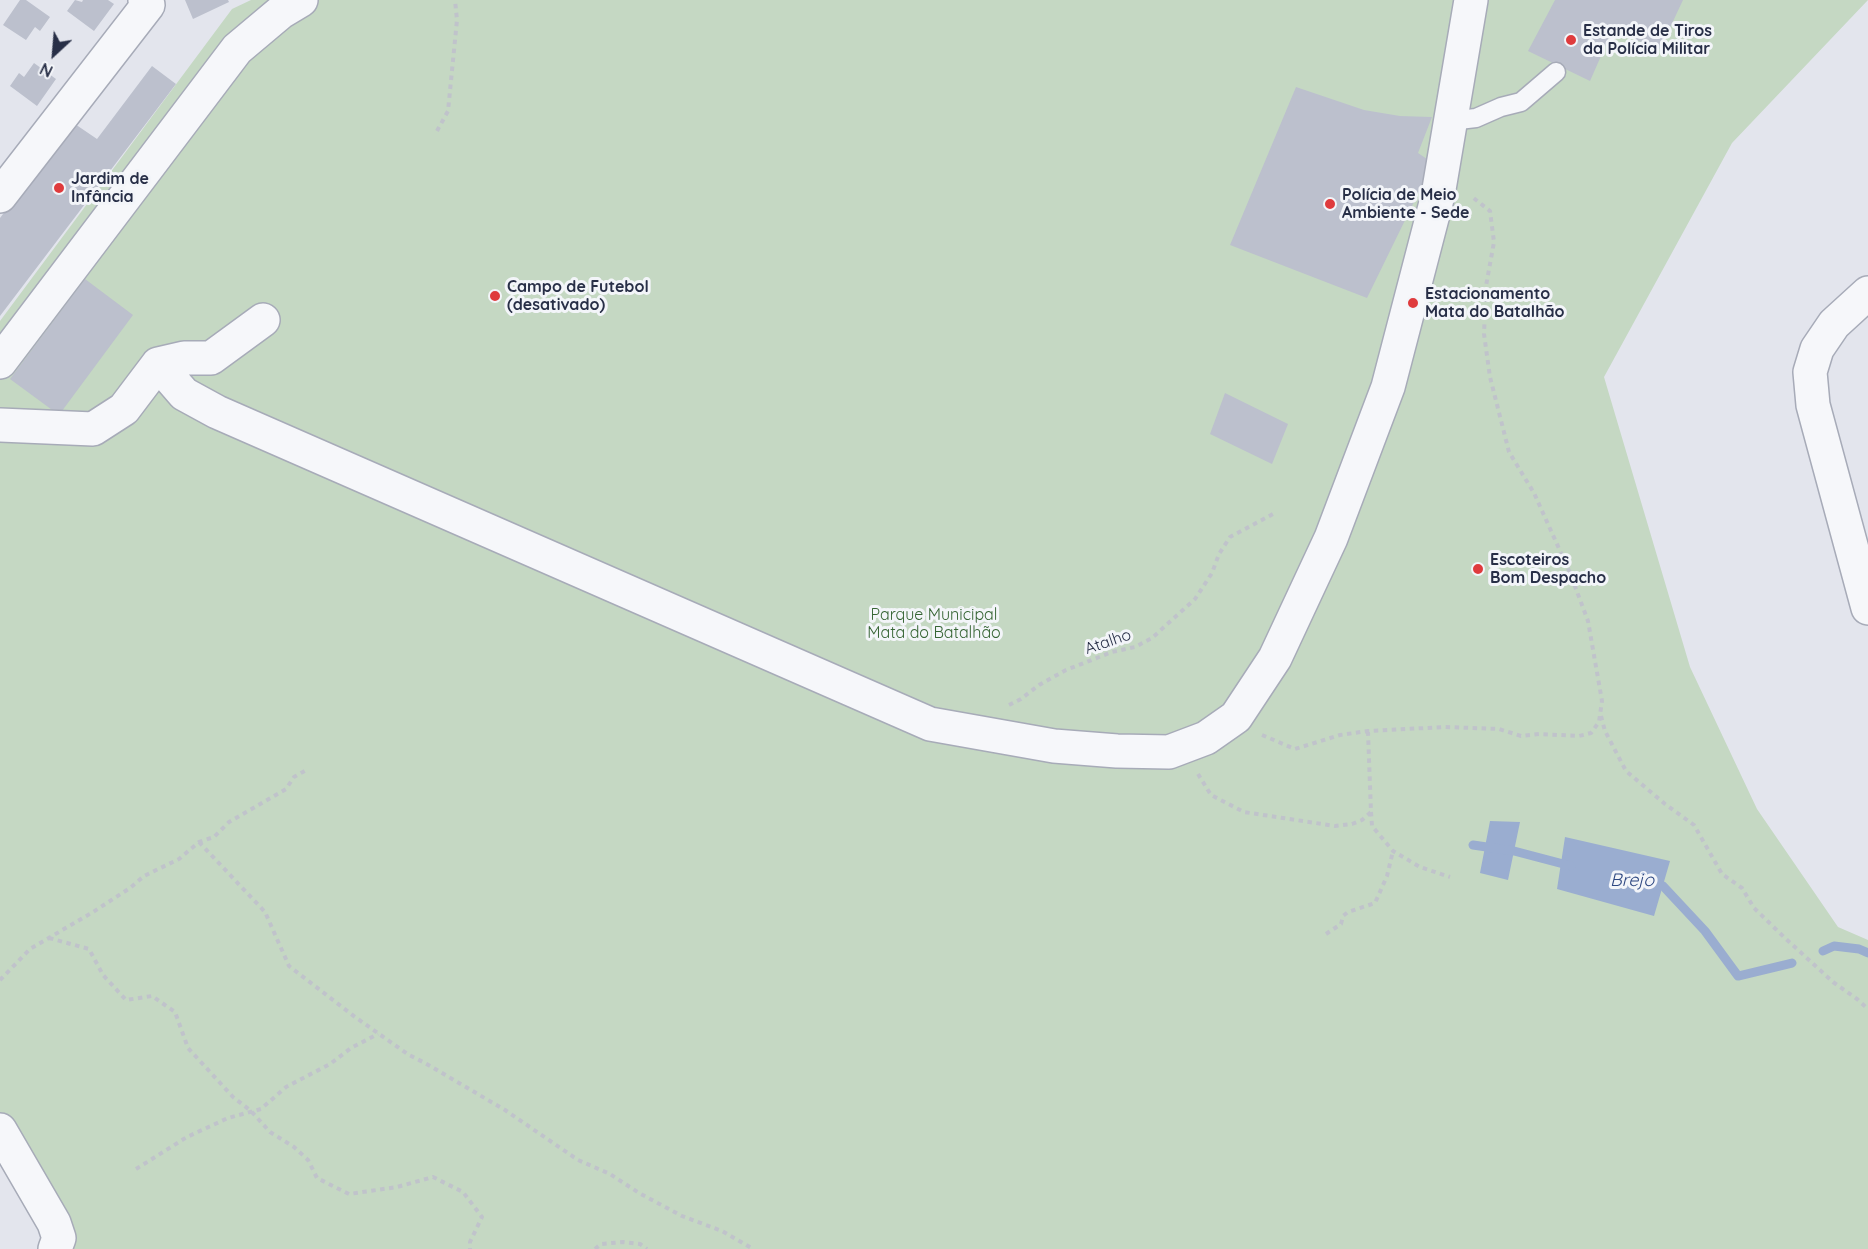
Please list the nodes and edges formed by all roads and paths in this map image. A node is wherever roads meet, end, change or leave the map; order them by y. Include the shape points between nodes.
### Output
1 (302, 0) edge
2 (455, 0) edge
3 (1471, 0) edge
4 (146, 2) edge
5 (1556, 72) dead end
6 (1450, 121) junction
7 (437, 131) dead end
8 (1442, 172) junction
9 (0, 196) edge
10 (1868, 293) edge
11 (263, 320) dead end
12 (0, 362) edge
13 (158, 364) junction
14 (0, 425) edge
15 (1273, 514) dead end
16 (1868, 608) edge
17 (1000, 709) dead end
18 (1600, 714) junction
19 (1224, 726) junction
20 (1368, 731) junction
21 (1184, 746) junction
22 (308, 769) dead end
23 (1371, 812) junction
24 (199, 842) junction
25 (1393, 851) junction
26 (1450, 878) dead end
27 (1326, 934) dead end
28 (50, 938) junction
29 (0, 980) edge
30 (1868, 1009) edge
31 (378, 1034) junction
32 (252, 1111) junction
33 (0, 1130) edge
34 (136, 1169) dead end
35 (55, 1249) edge
36 (470, 1249) edge
37 (595, 1249) edge
38 (647, 1249) edge
39 (753, 1249) edge

1 - 12 street via 281,12 237,49
2 - 7 path via 458,20 448,111
3 - 6 street
4 - 9 street
5 - 6 lane via 1521,102 1476,118
6 - 8 street
8 - 18 path via 1490,211 1494,242 1486,286 1485,334 1490,377 1509,452 1533,493 1588,621 1602,701
8 - 19 street via 1388,387 1331,538 1275,658 1236,717
10 - 16 street via 1834,324 1817,349 1810,372 1813,405
11 - 13 street via 211,358 184,357
13 - 14 street via 124,409 93,429
13 - 21 street via 184,394 217,412 930,724 1054,746 1168,752
15 - 17 path, Atalho via 1230,537 1195,599 1152,638 1066,670
18 - 20 path via 1591,733 1579,736 1521,736 1499,729 1444,727
18 - 30 path via 1626,771 1694,825 1722,874 1742,888 1754,908 1833,982
19 - 20 path via 1295,749
19 - 21 street
20 - 23 path
21 - 23 path via 1211,795 1244,812 1335,826 1362,820
22 - 24 path via 294,777 286,789 229,822 214,837
23 - 25 path via 1372,826
24 - 28 path via 179,859 144,876
24 - 31 path via 265,912 289,966
25 - 26 path
25 - 27 path via 1375,903 1348,912 1341,924
28 - 29 path via 30,949
28 - 32 path via 89,949 102,975 126,1000 152,996 175,1012 188,1047 233,1097
31 - 32 path
31 - 39 path via 505,1110 578,1160
32 - 34 path via 187,1137
32 - 36 path via 270,1132 309,1160 317,1178 349,1194 433,1177 463,1192 482,1217
33 - 35 street via 54,1223 59,1238
37 - 38 path via 601,1244 623,1242

